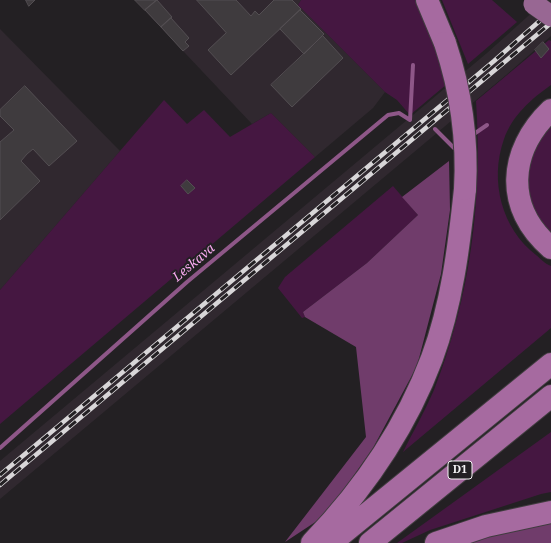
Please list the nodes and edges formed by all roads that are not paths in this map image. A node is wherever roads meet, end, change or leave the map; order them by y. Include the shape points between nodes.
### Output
1 (427, 0) edge
2 (534, 4) dead end
3 (551, 16) edge
4 (551, 110) edge
5 (551, 248) edge
6 (551, 364) edge
7 (551, 396) edge
8 (551, 512) edge
9 (312, 543) edge
10 (331, 543) edge
11 (370, 543) edge
12 (436, 543) edge

1 - 9 highway, bridge via 445,43 457,84 466,146 465,189 459,242 449,295 434,350 403,420 379,461
2 - 3 highway, bridge
4 - 5 highway via 528,136 520,161 518,185 522,207 528,221 537,235
6 - 10 highway, D1
7 - 11 highway, D1
8 - 12 highway via 486,526

